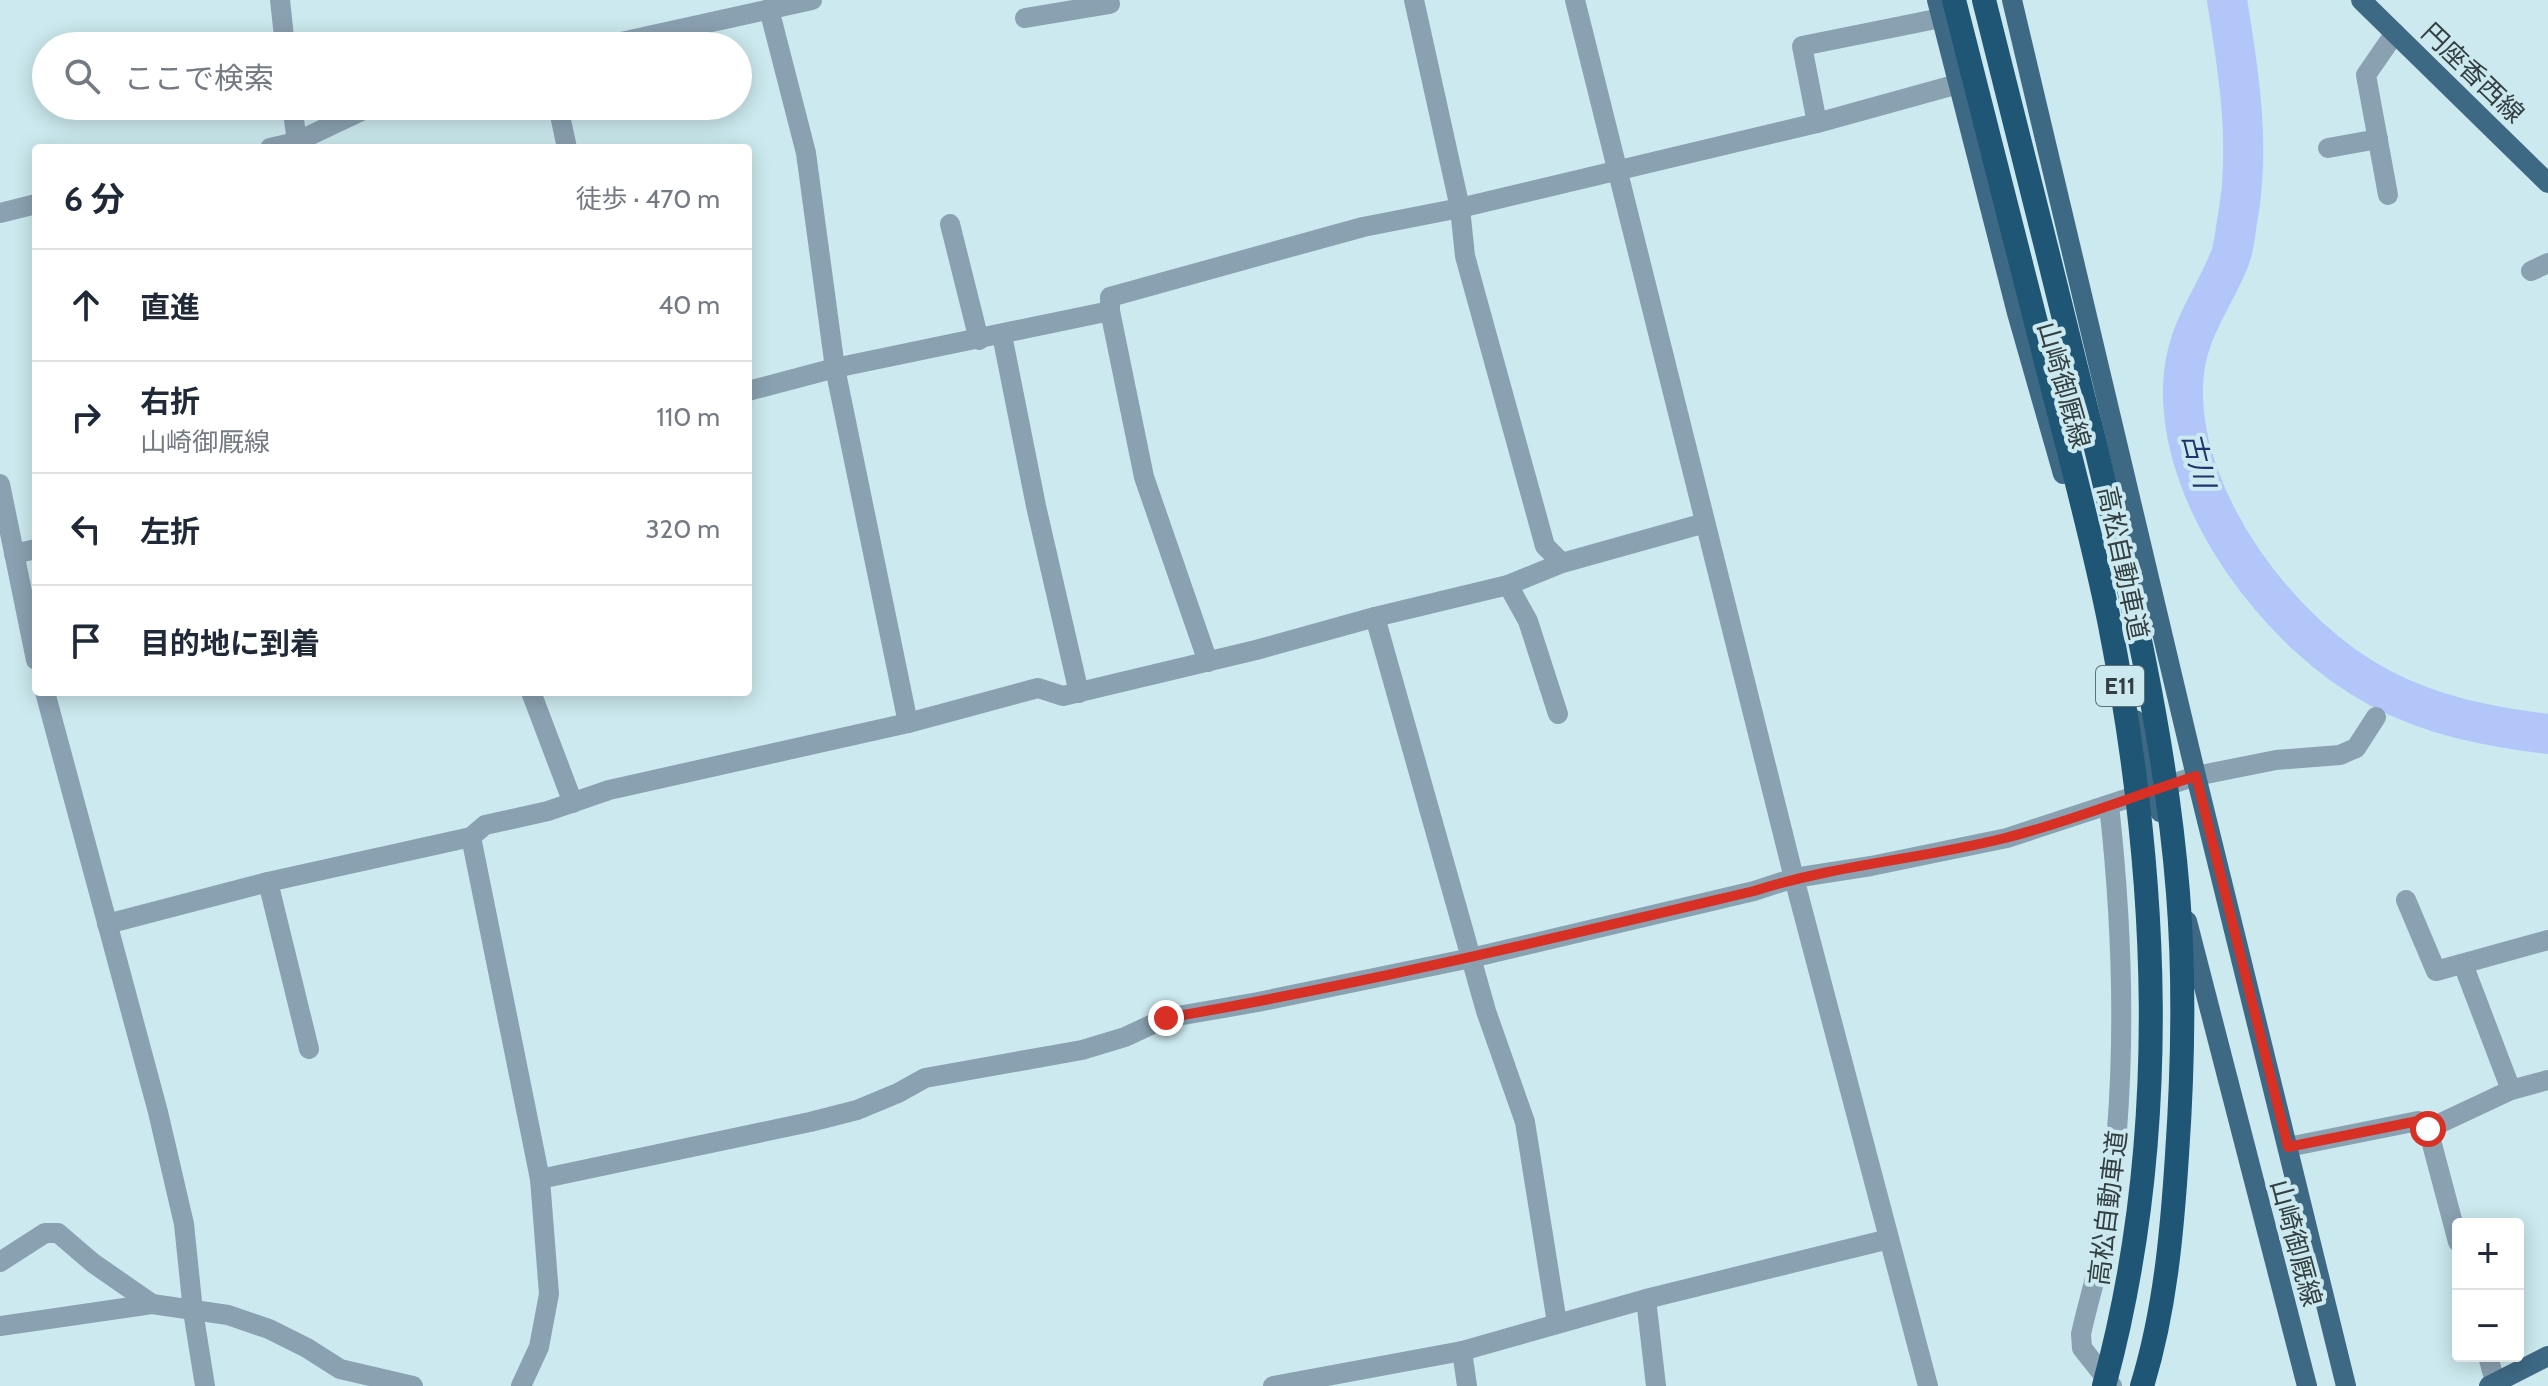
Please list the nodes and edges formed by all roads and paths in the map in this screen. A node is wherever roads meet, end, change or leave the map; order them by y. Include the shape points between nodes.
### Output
1 (280, 0) edge
2 (812, 0) edge
3 (1414, 0) edge
4 (1575, 0) edge
5 (1984, 0) edge
6 (2012, 0) edge
7 (2361, 0) edge
8 (1110, 4) dead end
9 (1066, 6) edge
10 (1944, 6) edge
11 (759, 7) edge
12 (1025, 18) dead end
13 (283, 32) edge
14 (659, 32) edge
15 (2395, 33) junction
16 (1958, 84) junction
17 (294, 120) edge
18 (345, 120) edge
19 (561, 120) edge
20 (1817, 123) junction
21 (2378, 139) junction
22 (297, 144) edge
23 (299, 144) edge
24 (566, 144) edge
25 (2328, 148) dead end
26 (1617, 169) junction
27 (2548, 183) edge
28 (2388, 195) dead end
29 (32, 205) edge
30 (1460, 208) junction
31 (0, 213) edge
32 (950, 224) dead end
33 (1110, 311) junction
34 (1002, 335) junction
35 (979, 340) junction
36 (835, 368) junction
37 (752, 390) edge
38 (0, 484) edge
39 (1705, 523) junction
40 (32, 550) edge
41 (14, 554) junction
42 (1562, 563) junction
43 (1508, 585) junction
44 (1375, 617) junction
45 (32, 641) edge
46 (1208, 662) junction
47 (1079, 693) junction
48 (46, 696) edge
49 (533, 696) edge
50 (1558, 714) dead end
51 (2376, 717) dead end
52 (908, 723) junction
53 (2196, 776) junction
54 (2155, 789) junction
55 (573, 803) junction
56 (2109, 805) junction
57 (471, 837) junction
58 (1794, 878) junction
59 (268, 882) junction
60 (2406, 900) dead end
61 (107, 924) junction
62 (2548, 940) edge
63 (1471, 958) junction
64 (2463, 964) junction
65 (309, 1049) dead end
66 (2548, 1080) edge
67 (2511, 1090) junction
68 (2428, 1129) junction
69 (2288, 1147) junction
70 (540, 1179) junction
71 (2452, 1219) edge
72 (1889, 1239) junction
73 (0, 1262) edge
74 (1646, 1299) junction
75 (152, 1304) junction
76 (193, 1311) junction
77 (1557, 1323) junction
78 (0, 1326) edge
79 (1462, 1351) junction
80 (2548, 1356) edge
81 (2489, 1362) edge
82 (2493, 1385) edge
83 (205, 1386) edge
84 (413, 1386) edge
85 (521, 1386) edge
86 (1273, 1386) edge
87 (1467, 1386) edge
88 (1656, 1386) edge
89 (1928, 1386) edge
90 (2104, 1386) edge
91 (2112, 1386) edge
92 (2142, 1386) edge
93 (2307, 1386) edge
94 (2346, 1386) edge

1 - 13 street
2 - 11 street
3 - 30 street
4 - 26 street
5 - 92 highway, 高松自動車道 / E11, bridge via 2135,617 2178,891 2182,1079 2173,1215 2156,1342
6 - 53 main road, 山崎御厩線
7 - 15 main road, 円座香西線
8 - 9 street
9 - 12 street
10 - 16 main road, 山崎御厩線
10 - 20 street via 1802,46
10 - 90 highway, 高松自動車道 / E11, bridge via 2086,517 2109,620 2148,881 2151,1089 2124,1308
11 - 14 street
11 - 36 street via 806,153
15 - 21 street via 2366,75
15 - 27 main road, 円座香西線
16 - 20 street
16 - 54 main road, 山崎御厩線 via 2017,313
17 - 22 street
18 - 23 street
19 - 24 street
20 - 26 street
21 - 25 street
21 - 28 street
26 - 30 street
26 - 39 street
29 - 31 street
30 - 33 street via 1363,227 1110,297
30 - 42 street via 1465,256 1545,546
32 - 35 street
33 - 34 street
33 - 46 street via 1144,477
34 - 35 street
34 - 47 street
35 - 36 street
36 - 37 street
36 - 52 street
38 - 41 street
39 - 42 street
39 - 58 street
40 - 41 street
41 - 45 street
42 - 43 street
43 - 44 street
43 - 50 street via 1528,621
44 - 46 street
44 - 63 street
46 - 47 street
47 - 52 street via 1063,696 1038,688
48 - 61 street
49 - 55 street
51 - 53 street via 2356,748 2340,755 2276,760
52 - 55 street via 609,790
53 - 54 street
53 - 69 main road, 山崎御厩線
54 - 56 street
54 - 93 main road, 山崎御厩線
55 - 57 street via 485,825
56 - 58 street via 2007,838
56 - 91 street via 2119,887 2120,1088 2103,1242 2081,1334 2082,1348
57 - 59 street
57 - 70 street
58 - 63 street
58 - 72 street
59 - 61 street
59 - 65 street
60 - 64 street via 2436,971
61 - 76 street via 184,1224
62 - 64 street
63 - 70 street via 1166,1018 1082,1050 925,1078 857,1110
63 - 77 street via 1525,1122
64 - 67 street
66 - 67 street
67 - 68 street
68 - 69 street via 2418,1121
68 - 71 street
69 - 94 main road, 山崎御厩線
70 - 85 street via 549,1294 539,1347
72 - 74 street
72 - 89 street
73 - 75 street via 45,1233 58,1233
74 - 77 street
74 - 88 street
75 - 76 street
75 - 78 street
76 - 83 street
76 - 84 street via 228,1315 281,1335 340,1369
77 - 79 street
79 - 86 street
79 - 87 street
80 - 82 main road
81 - 82 street

